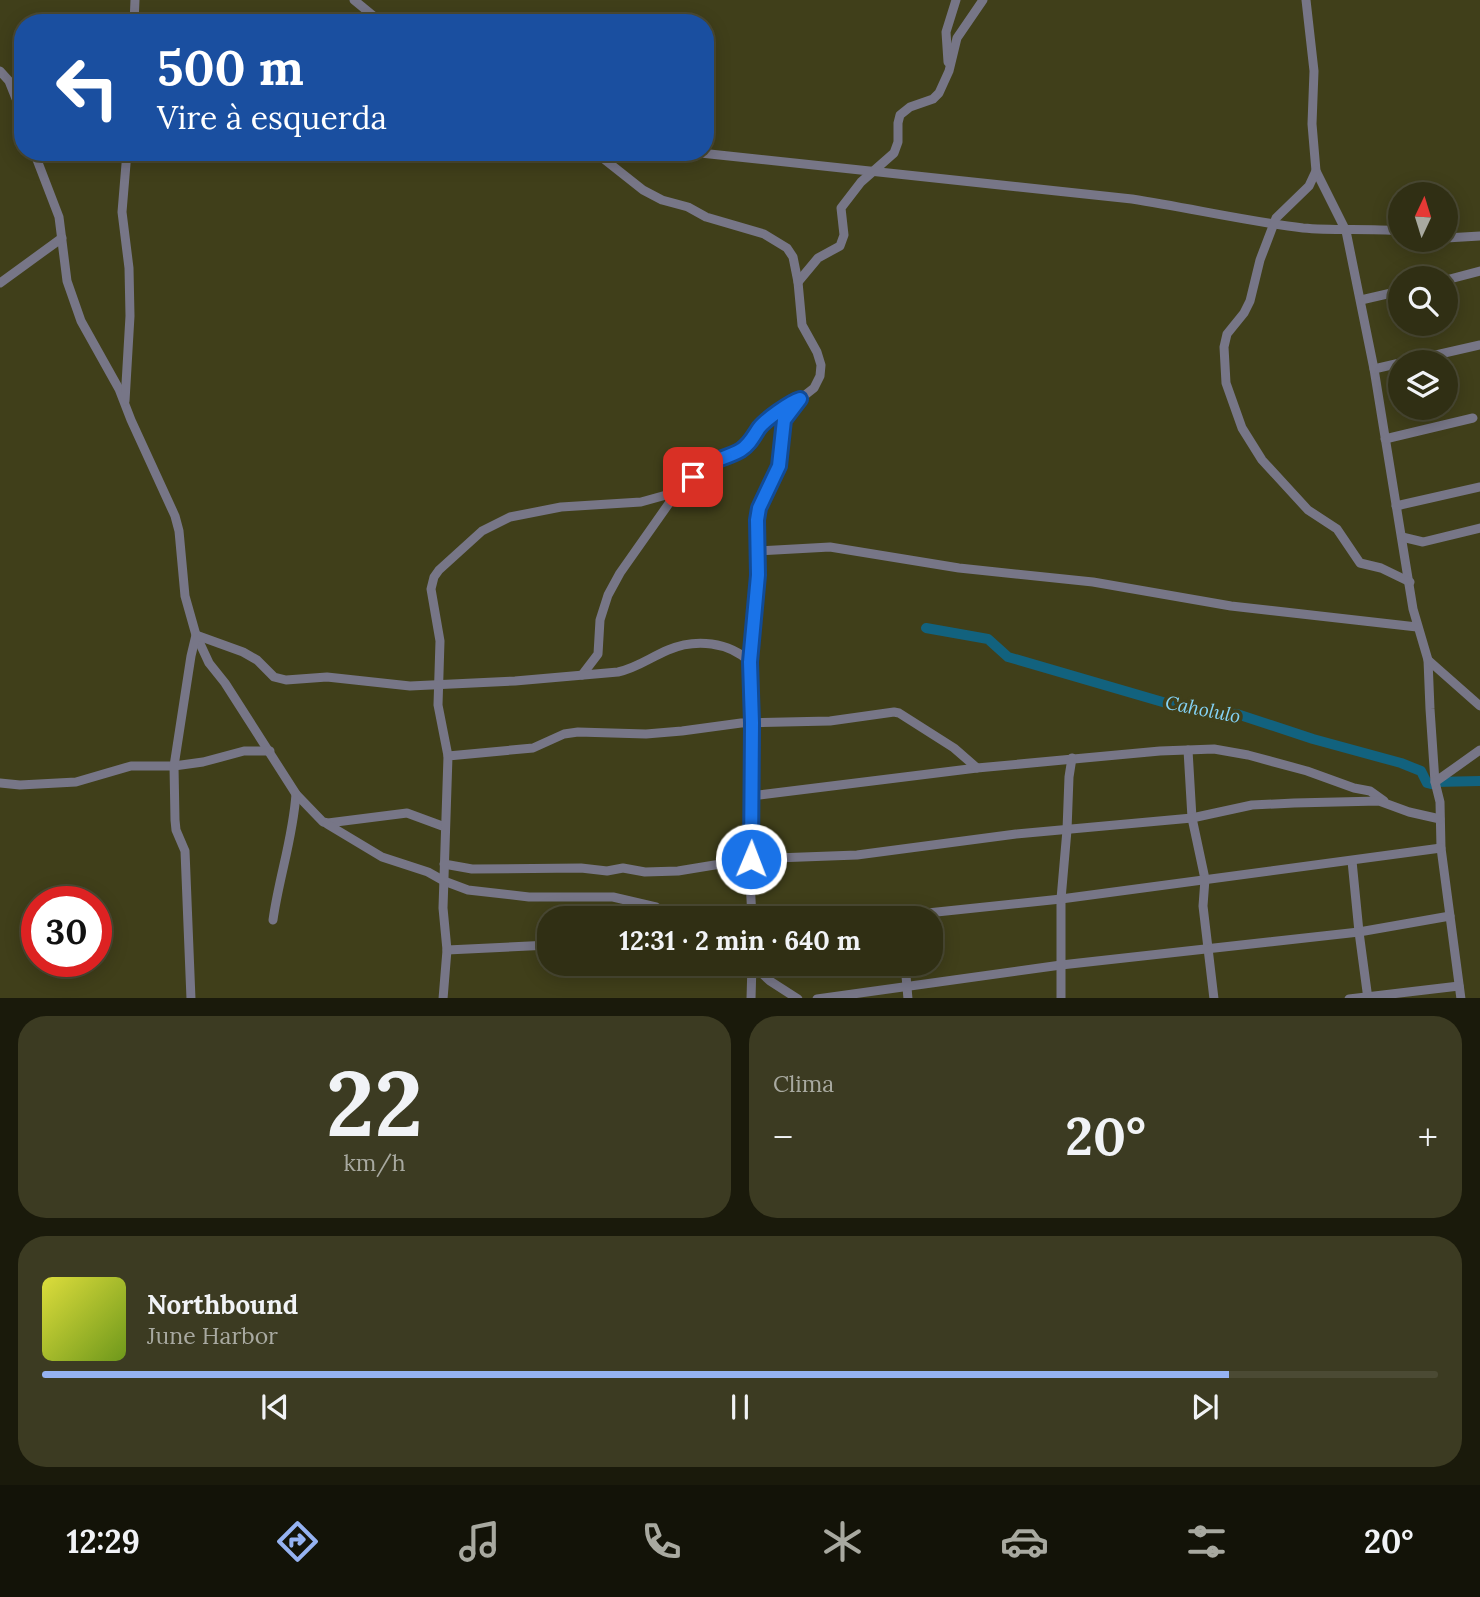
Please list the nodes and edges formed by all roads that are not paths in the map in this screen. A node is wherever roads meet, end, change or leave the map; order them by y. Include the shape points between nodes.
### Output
1 (354, 0) edge
2 (956, 0) edge
3 (983, 0) edge
4 (1306, 0) edge
5 (371, 14) edge
6 (0, 71) edge
7 (949, 71) junction
8 (14, 94) edge
9 (714, 155) edge
10 (37, 161) edge
11 (126, 161) edge
12 (606, 161) edge
13 (1316, 171) junction
14 (873, 173) junction
15 (1273, 224) junction
16 (1346, 231) junction
17 (1388, 232) edge
18 (1480, 236) edge
19 (1458, 237) edge
20 (62, 238) junction
21 (1480, 271) edge
22 (1458, 277) edge
23 (798, 282) junction
24 (0, 283) edge
25 (1388, 294) edge
26 (1361, 300) junction
27 (1480, 336) edge
28 (1480, 345) edge
29 (1468, 348) junction
30 (1458, 350) edge
31 (1388, 366) edge
32 (1374, 369) junction
33 (800, 399) junction
34 (125, 402) junction
35 (1473, 418) dead end
36 (1385, 439) junction
37 (1480, 487) edge
38 (677, 492) junction
39 (1396, 506) junction
40 (1480, 527) edge
41 (1402, 537) junction
42 (757, 551) junction
43 (1410, 582) junction
44 (1417, 627) junction
45 (196, 635) junction
46 (1428, 660) junction
47 (750, 662) junction
48 (582, 675) junction
49 (438, 685) junction
50 (1480, 706) edge
51 (752, 723) junction
52 (1188, 750) junction
53 (1480, 750) edge
54 (270, 751) junction
55 (448, 756) junction
56 (1072, 758) junction
57 (174, 765) junction
58 (977, 768) junction
59 (1435, 782) junction
60 (0, 783) edge
61 (296, 794) junction
62 (751, 796) junction
63 (1385, 802) junction
64 (1192, 818) junction
65 (1440, 819) junction
66 (323, 822) junction
67 (445, 827) junction
68 (1067, 830) junction
69 (1441, 848) junction
70 (751, 859) junction
71 (1352, 860) junction
72 (444, 864) junction
73 (1205, 879) junction
74 (443, 881) junction
75 (1186, 882) junction
76 (1061, 899) junction
77 (652, 906) edge
78 (752, 906) edge
79 (1203, 906) junction
80 (943, 913) edge
81 (1450, 916) junction
82 (273, 920) dead end
83 (1359, 932) junction
84 (537, 946) edge
85 (447, 950) junction
86 (1209, 950) junction
87 (1061, 965) junction
88 (752, 976) edge
89 (765, 976) edge
90 (906, 976) edge
91 (906, 985) junction
92 (1459, 986) junction
93 (1368, 997) edge
94 (191, 998) edge
95 (443, 998) edge
96 (751, 998) edge
97 (796, 998) edge
98 (823, 998) edge
99 (908, 998) edge
100 (1061, 998) edge
101 (1214, 998) edge
102 (1461, 998) edge

1 - 5 street
2 - 7 street via 946,32
3 - 7 street via 957,38
4 - 13 street via 1314,71
6 - 8 street
7 - 14 street via 933,99 900,115 897,148
9 - 14 street
10 - 20 street via 59,217
11 - 34 street via 122,212 130,316
12 - 23 street via 662,200 780,243 793,257
13 - 15 street via 1309,186
13 - 16 street
14 - 15 street via 1132,200
14 - 23 street via 841,208 844,235 840,246 818,258
15 - 16 street
15 - 43 street via 1250,301 1225,340 1231,400 1262,460 1308,510 1336,529 1357,561
16 - 17 street
16 - 26 street
18 - 19 street
20 - 24 street
20 - 34 street via 67,281 81,321
21 - 22 street
23 - 33 street via 802,325 821,365 814,388
25 - 26 street
26 - 32 street
27 - 29 street
28 - 29 street
29 - 30 street
31 - 32 street
32 - 36 street
33 - 38 street via 765,422 741,450 702,466
33 - 42 street via 784,420 779,466 759,508
34 - 45 street via 175,516 185,596
35 - 36 street
36 - 39 street
37 - 39 street
38 - 48 street via 608,595 600,620 598,654
38 - 49 street via 641,502 510,517 476,536 439,570 432,583 440,641
39 - 41 street
40 - 41 street via 1423,542
41 - 43 street
42 - 44 street via 841,548 1231,606
42 - 47 street
43 - 44 street
44 - 46 street
45 - 49 street via 243,652 274,677 286,680 327,677
45 - 54 street via 209,663
45 - 57 street
46 - 50 street
46 - 59 street
47 - 48 street via 729,648 698,644 670,649 628,670
47 - 51 street
48 - 49 street
49 - 55 street via 439,718
51 - 55 street via 646,734 569,733 533,748
51 - 58 street via 830,721 894,712 954,748
51 - 62 street
52 - 56 street
52 - 63 street via 1220,749 1248,755 1370,791
52 - 64 street
53 - 59 street
54 - 57 street via 244,751
54 - 61 street
55 - 67 street
56 - 58 street
56 - 68 street
57 - 60 street via 131,766 76,782
57 - 94 street via 175,820 185,851
58 - 62 street
59 - 65 street
61 - 66 street
61 - 82 street
62 - 70 street
63 - 64 street via 1252,805
63 - 65 street
64 - 68 street
64 - 73 street
65 - 69 street
66 - 67 street via 407,813
66 - 74 street via 382,857
67 - 72 street
68 - 70 street via 857,855
68 - 76 street
69 - 71 street
69 - 81 street
70 - 72 street via 659,872 472,869
70 - 78 street
71 - 73 street
71 - 83 street
72 - 74 street
73 - 75 street
73 - 79 street
74 - 77 street via 498,894 584,895
74 - 85 street
75 - 76 street
75 - 79 street via 1196,890
76 - 80 street
76 - 87 street
79 - 86 street
81 - 83 street
81 - 92 street
83 - 86 street
83 - 93 street
84 - 85 street
85 - 95 street
86 - 87 street
86 - 101 street
87 - 91 street
87 - 100 street
88 - 96 street
89 - 97 street
90 - 91 street
91 - 98 street
91 - 99 street
92 - 93 street
92 - 102 street

